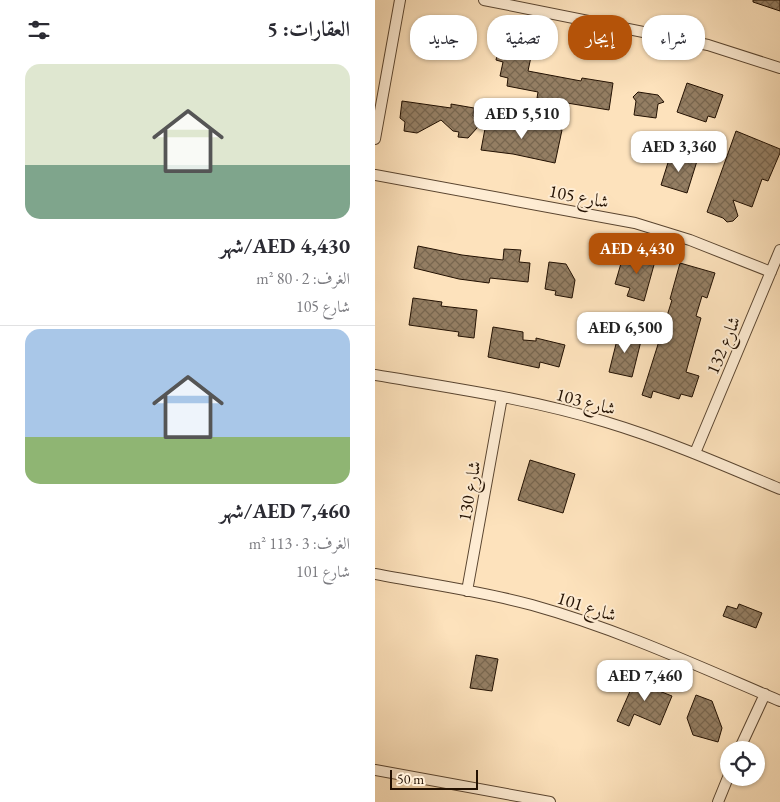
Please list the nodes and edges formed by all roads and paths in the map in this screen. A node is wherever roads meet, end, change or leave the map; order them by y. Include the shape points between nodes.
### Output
1 (400, 0) edge
2 (484, 0) edge
3 (780, 68) edge
4 (375, 139) edge
5 (375, 175) edge
6 (780, 250) edge
7 (771, 272) junction
8 (375, 375) edge
9 (502, 397) junction
10 (695, 453) junction
11 (780, 489) edge
12 (375, 574) edge
13 (467, 591) junction
14 (765, 694) junction
15 (780, 701) edge
16 (743, 741) edge
17 (375, 770) edge
18 (725, 786) edge
19 (550, 802) edge
20 (718, 802) edge

1 - 4 street
2 - 3 street via 707,45
5 - 7 street, شارع 105 via 635,223 690,240
6 - 7 street, شارع 132
7 - 10 street, شارع 132
8 - 9 street, شارع 103
9 - 10 street, شارع 103 via 606,422
9 - 13 street, شارع 130
10 - 11 street, شارع 103
12 - 13 street, شارع 101
13 - 14 street, شارع 101 via 530,605 598,626
14 - 15 street, شارع 101
14 - 16 street
17 - 19 street
18 - 20 street

